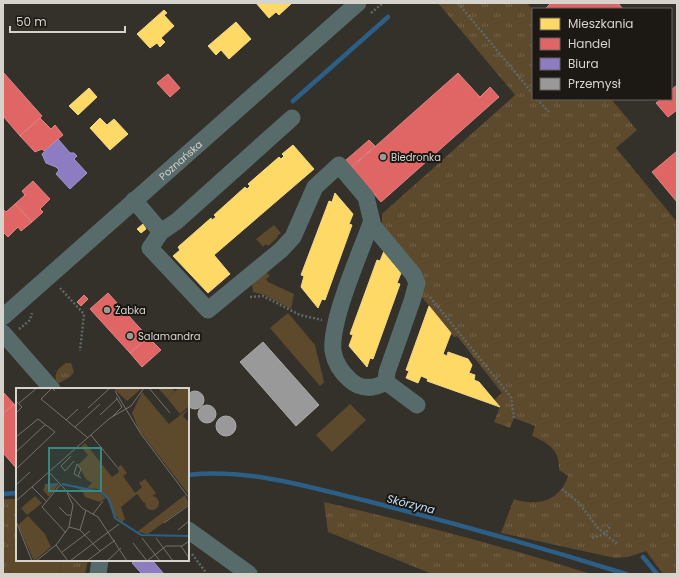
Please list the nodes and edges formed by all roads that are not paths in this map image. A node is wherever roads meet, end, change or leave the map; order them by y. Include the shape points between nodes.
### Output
1 (358, 3) edge
2 (292, 118) dead end
3 (134, 200) junction
4 (370, 217) junction
5 (162, 232) junction
6 (3, 317) edge
7 (3, 334) edge
8 (386, 382) junction
9 (51, 388) edge
10 (417, 405) dead end
11 (189, 531) edge
12 (100, 561) edge
13 (98, 574) edge
14 (249, 574) edge

1 - 3 street, Poznańska
2 - 5 street
3 - 5 street
3 - 6 street, Poznańska
4 - 5 street via 366,197 339,166 315,187 295,232 281,250 208,310 150,248
4 - 8 street via 417,283 387,372
4 - 8 street via 340,309 333,353 343,373 361,387 370,388
7 - 9 street
8 - 10 street
11 - 14 street
12 - 13 street

